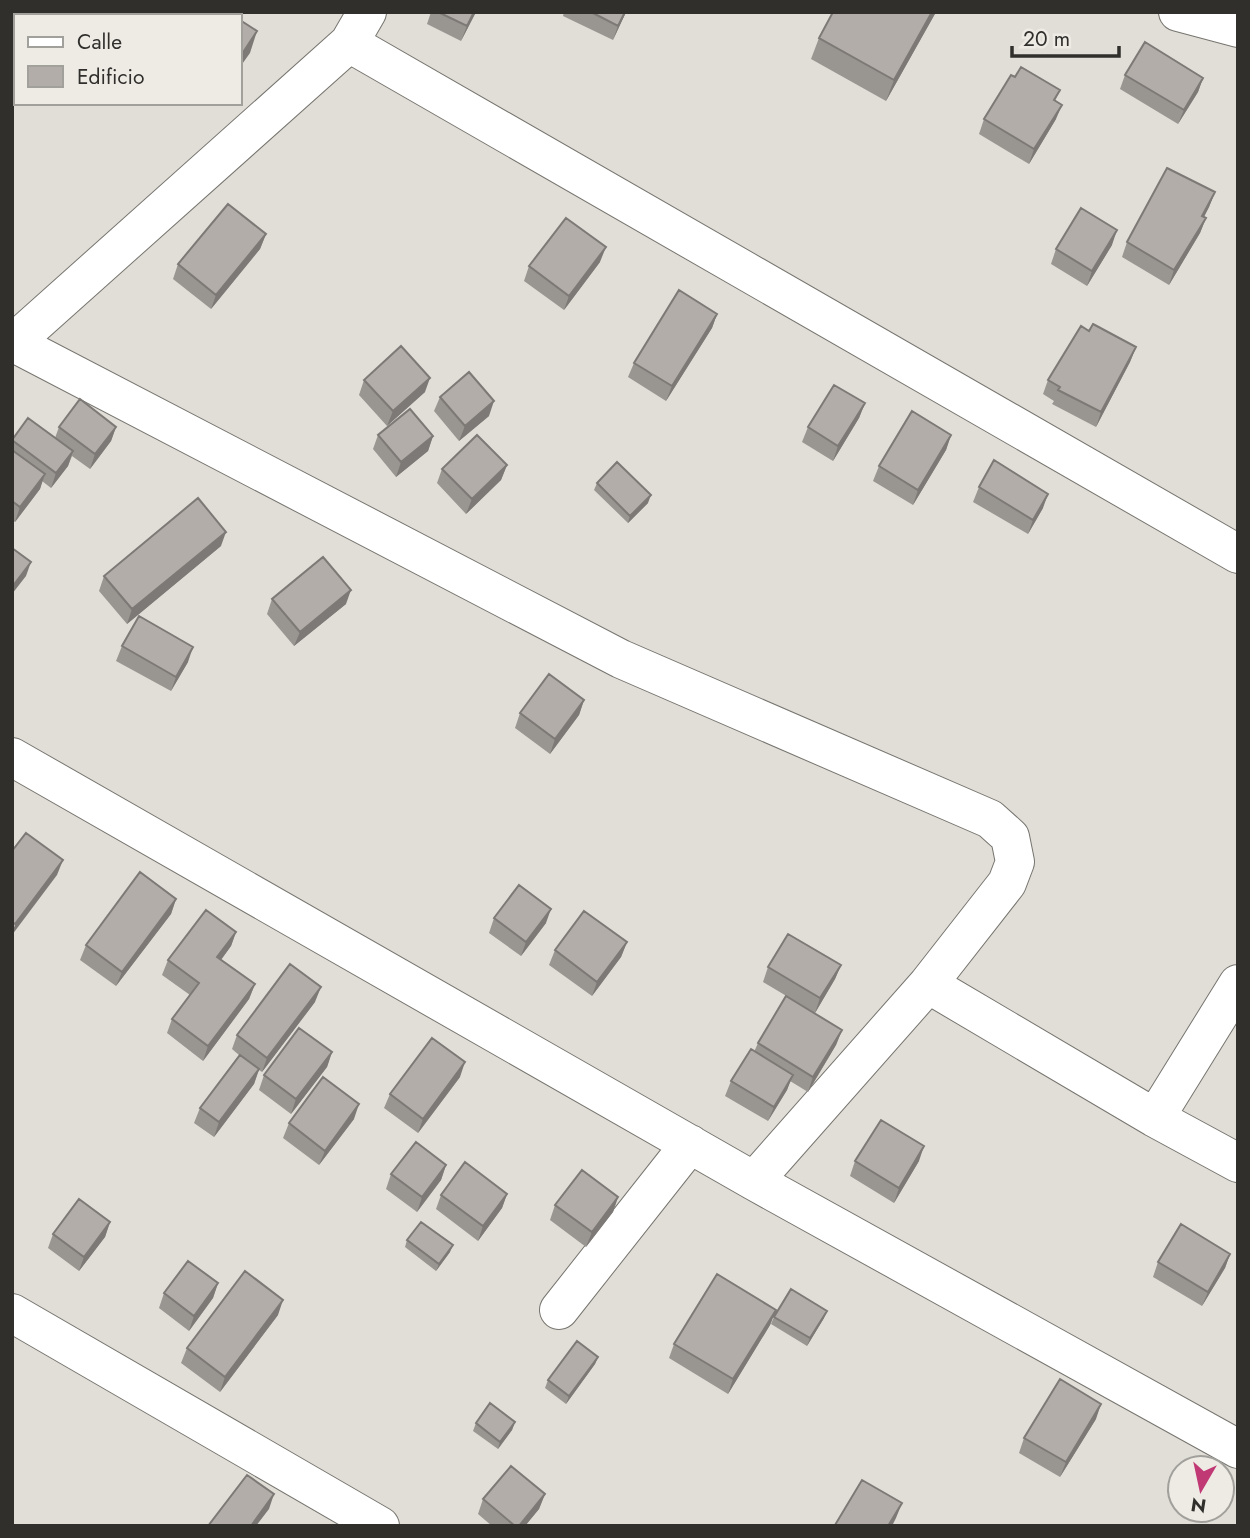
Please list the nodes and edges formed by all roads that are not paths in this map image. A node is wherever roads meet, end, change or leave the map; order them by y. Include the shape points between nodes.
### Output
1 (1178, 12) edge
2 (358, 27) edge
3 (1238, 28) edge
4 (13, 344) edge
5 (1238, 554) edge
6 (12, 757) edge
7 (928, 984) junction
8 (1238, 984) edge
9 (1155, 1118) junction
10 (690, 1144) junction
11 (1238, 1163) edge
12 (754, 1181) junction
13 (559, 1310) dead end
14 (12, 1313) edge
15 (1238, 1449) edge
16 (380, 1526) edge

1 - 3 street
2 - 4 street
2 - 5 street
4 - 7 street via 621,659 990,819 1010,837 1015,862 1007,883
6 - 10 street
7 - 9 street
7 - 12 street
8 - 9 street
9 - 11 street
10 - 12 street
10 - 13 street
12 - 15 street
14 - 16 street

